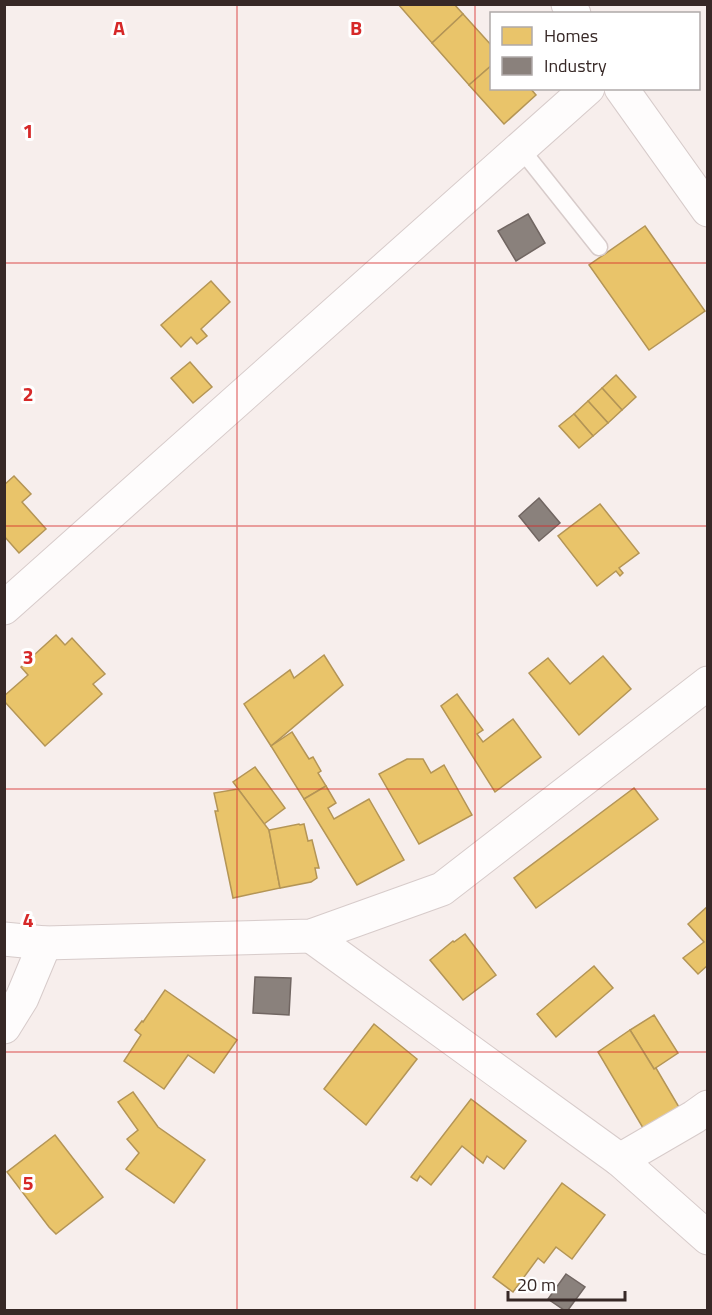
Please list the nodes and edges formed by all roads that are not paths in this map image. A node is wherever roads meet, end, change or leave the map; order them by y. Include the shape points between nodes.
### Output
1 (586, 90) edge
2 (622, 90) edge
3 (520, 149) junction
4 (708, 210) edge
5 (599, 247) dead end
6 (4, 608) edge
7 (708, 683) edge
8 (311, 936) junction
9 (4, 939) edge
10 (45, 943) junction
11 (4, 1027) edge
12 (708, 1107) edge
13 (620, 1160) junction
14 (708, 1238) edge

1 - 3 street
2 - 4 street
3 - 5 lane
3 - 6 street
7 - 8 street via 442,889
8 - 10 street
8 - 13 street
9 - 10 street
10 - 11 street via 22,999
12 - 13 street
13 - 14 street

